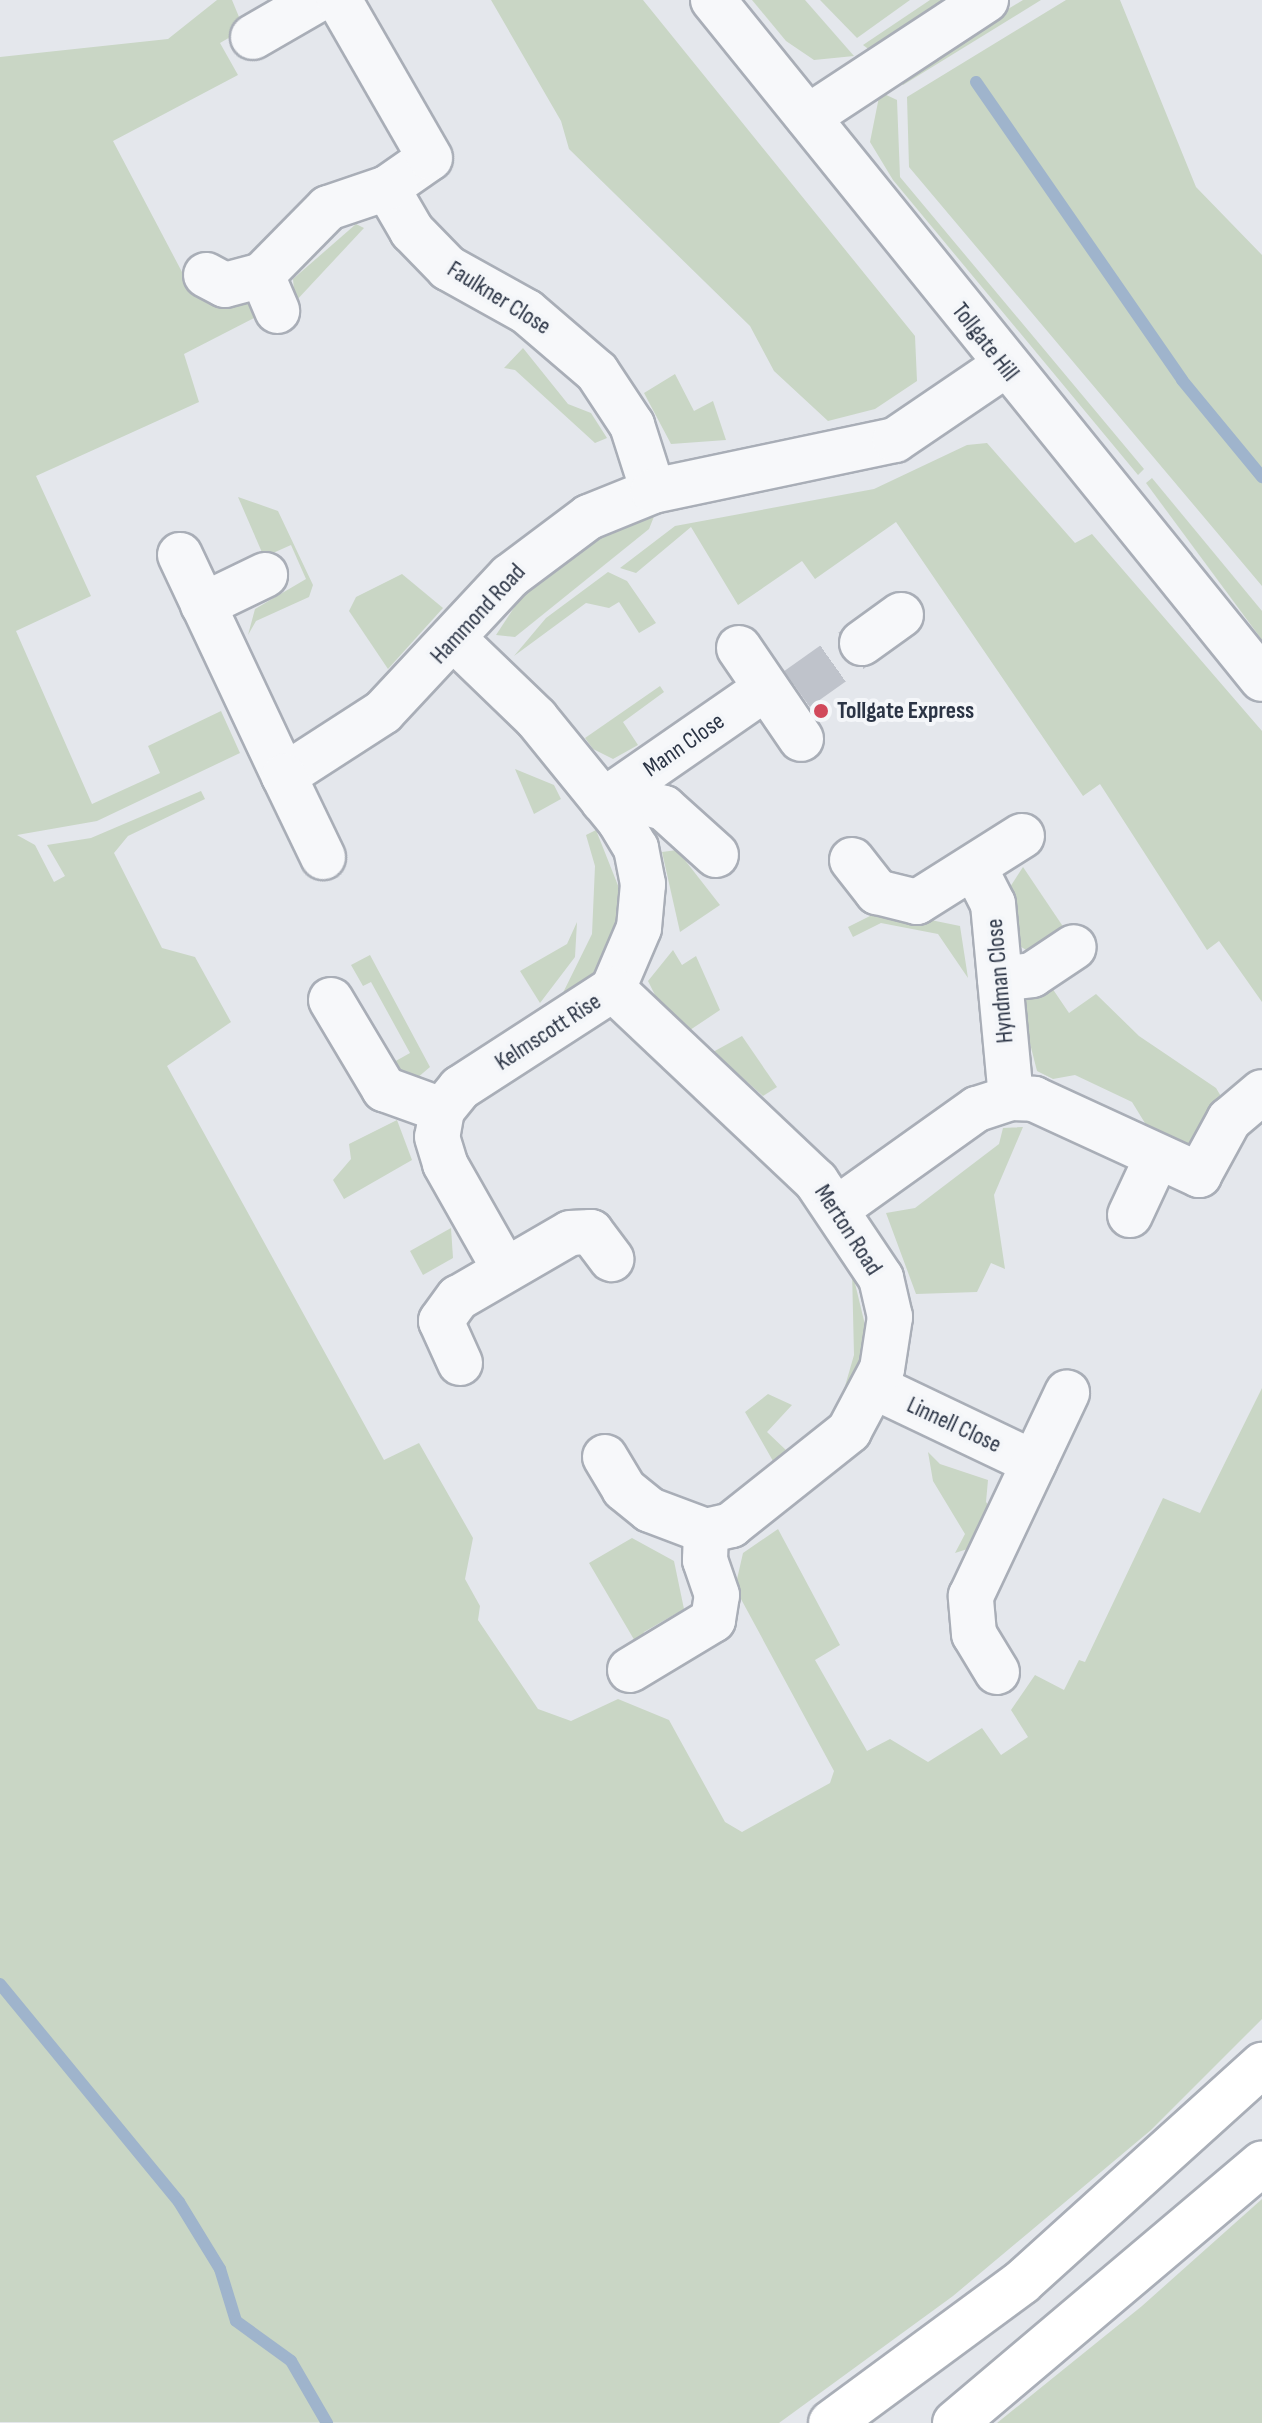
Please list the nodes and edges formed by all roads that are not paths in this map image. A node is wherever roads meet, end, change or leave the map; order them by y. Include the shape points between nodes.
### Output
1 (317, 0) edge
2 (339, 0) edge
3 (713, 0) edge
4 (986, 0) edge
5 (253, 37) dead end
6 (808, 117) junction
7 (387, 188) junction
8 (206, 275) dead end
9 (1004, 366) junction
10 (653, 491) junction
11 (180, 555) dead end
12 (265, 575) dead end
13 (203, 605) junction
14 (901, 615) dead end
15 (454, 639) junction
16 (862, 643) tunnel mouth
17 (739, 648) dead end
18 (1262, 679) edge
19 (780, 693) junction
20 (801, 739) dead end
21 (284, 776) junction
22 (608, 797) junction
23 (1022, 836) dead end
24 (716, 855) dead end
25 (323, 857) dead end
26 (852, 860) dead end
27 (975, 869) junction
28 (1074, 947) dead end
29 (1000, 979) junction
30 (613, 989) junction
31 (331, 1000) dead end
32 (1262, 1092) edge
33 (1011, 1098) junction
34 (442, 1110) junction
35 (1157, 1157) junction
36 (838, 1208) junction
37 (1130, 1215) dead end
38 (611, 1259) dead end
39 (505, 1270) junction
40 (460, 1363) dead end
41 (875, 1387) junction
42 (1067, 1393) dead end
43 (605, 1457) dead end
44 (1034, 1463) junction
45 (706, 1531) junction
46 (630, 1670) dead end
47 (997, 1672) dead end
48 (1262, 2065) edge
49 (1262, 2164) edge
50 (831, 2423) edge
51 (955, 2423) edge

1 - 5 street
2 - 7 street via 430,149 424,166
3 - 6 street, Tollgate Hill
4 - 6 street
6 - 9 street, Tollgate Hill
7 - 8 street via 328,208 270,293 225,285
7 - 10 street, Faulkner Close via 412,231 448,268 536,318 597,372 632,425
9 - 10 street, Hammond Road via 895,440
9 - 18 street, Tollgate Hill
10 - 15 street, Hammond Road via 562,533 491,594
11 - 13 street
12 - 13 street
13 - 21 street
14 - 16 street
15 - 21 street, Hammond Road via 383,712
15 - 22 street, Kelmscott Rise
17 - 19 street
19 - 20 street
19 - 22 street, Mann Close
21 - 25 street
22 - 24 street via 664,808
22 - 30 street, Kelmscott Rise via 636,848 643,884 639,928
23 - 27 street
26 - 27 street via 893,900 930,897
27 - 29 street, Hyndman Close via 993,904
28 - 29 street via 1032,975
29 - 33 street, Hyndman Close
30 - 34 street, Kelmscott Rise via 460,1088
30 - 36 street, Merton Road
31 - 34 street via 384,1089
32 - 35 street via 1229,1120 1199,1175
33 - 35 street via 1034,1099
33 - 36 street via 977,1109
34 - 39 street via 437,1137 445,1164
35 - 37 street
36 - 41 street, Merton Road via 888,1297 890,1334
38 - 39 street via 598,1237 582,1230
39 - 40 street via 445,1310 442,1332
41 - 44 street, Linnell Close
41 - 45 street, Merton Road via 849,1431 819,1461 731,1525
42 - 44 street
43 - 45 street via 636,1502
44 - 47 street via 971,1596 974,1634
45 - 46 street via 705,1560 717,1595 713,1620
48 - 50 highway via 1046,2262
49 - 51 highway

